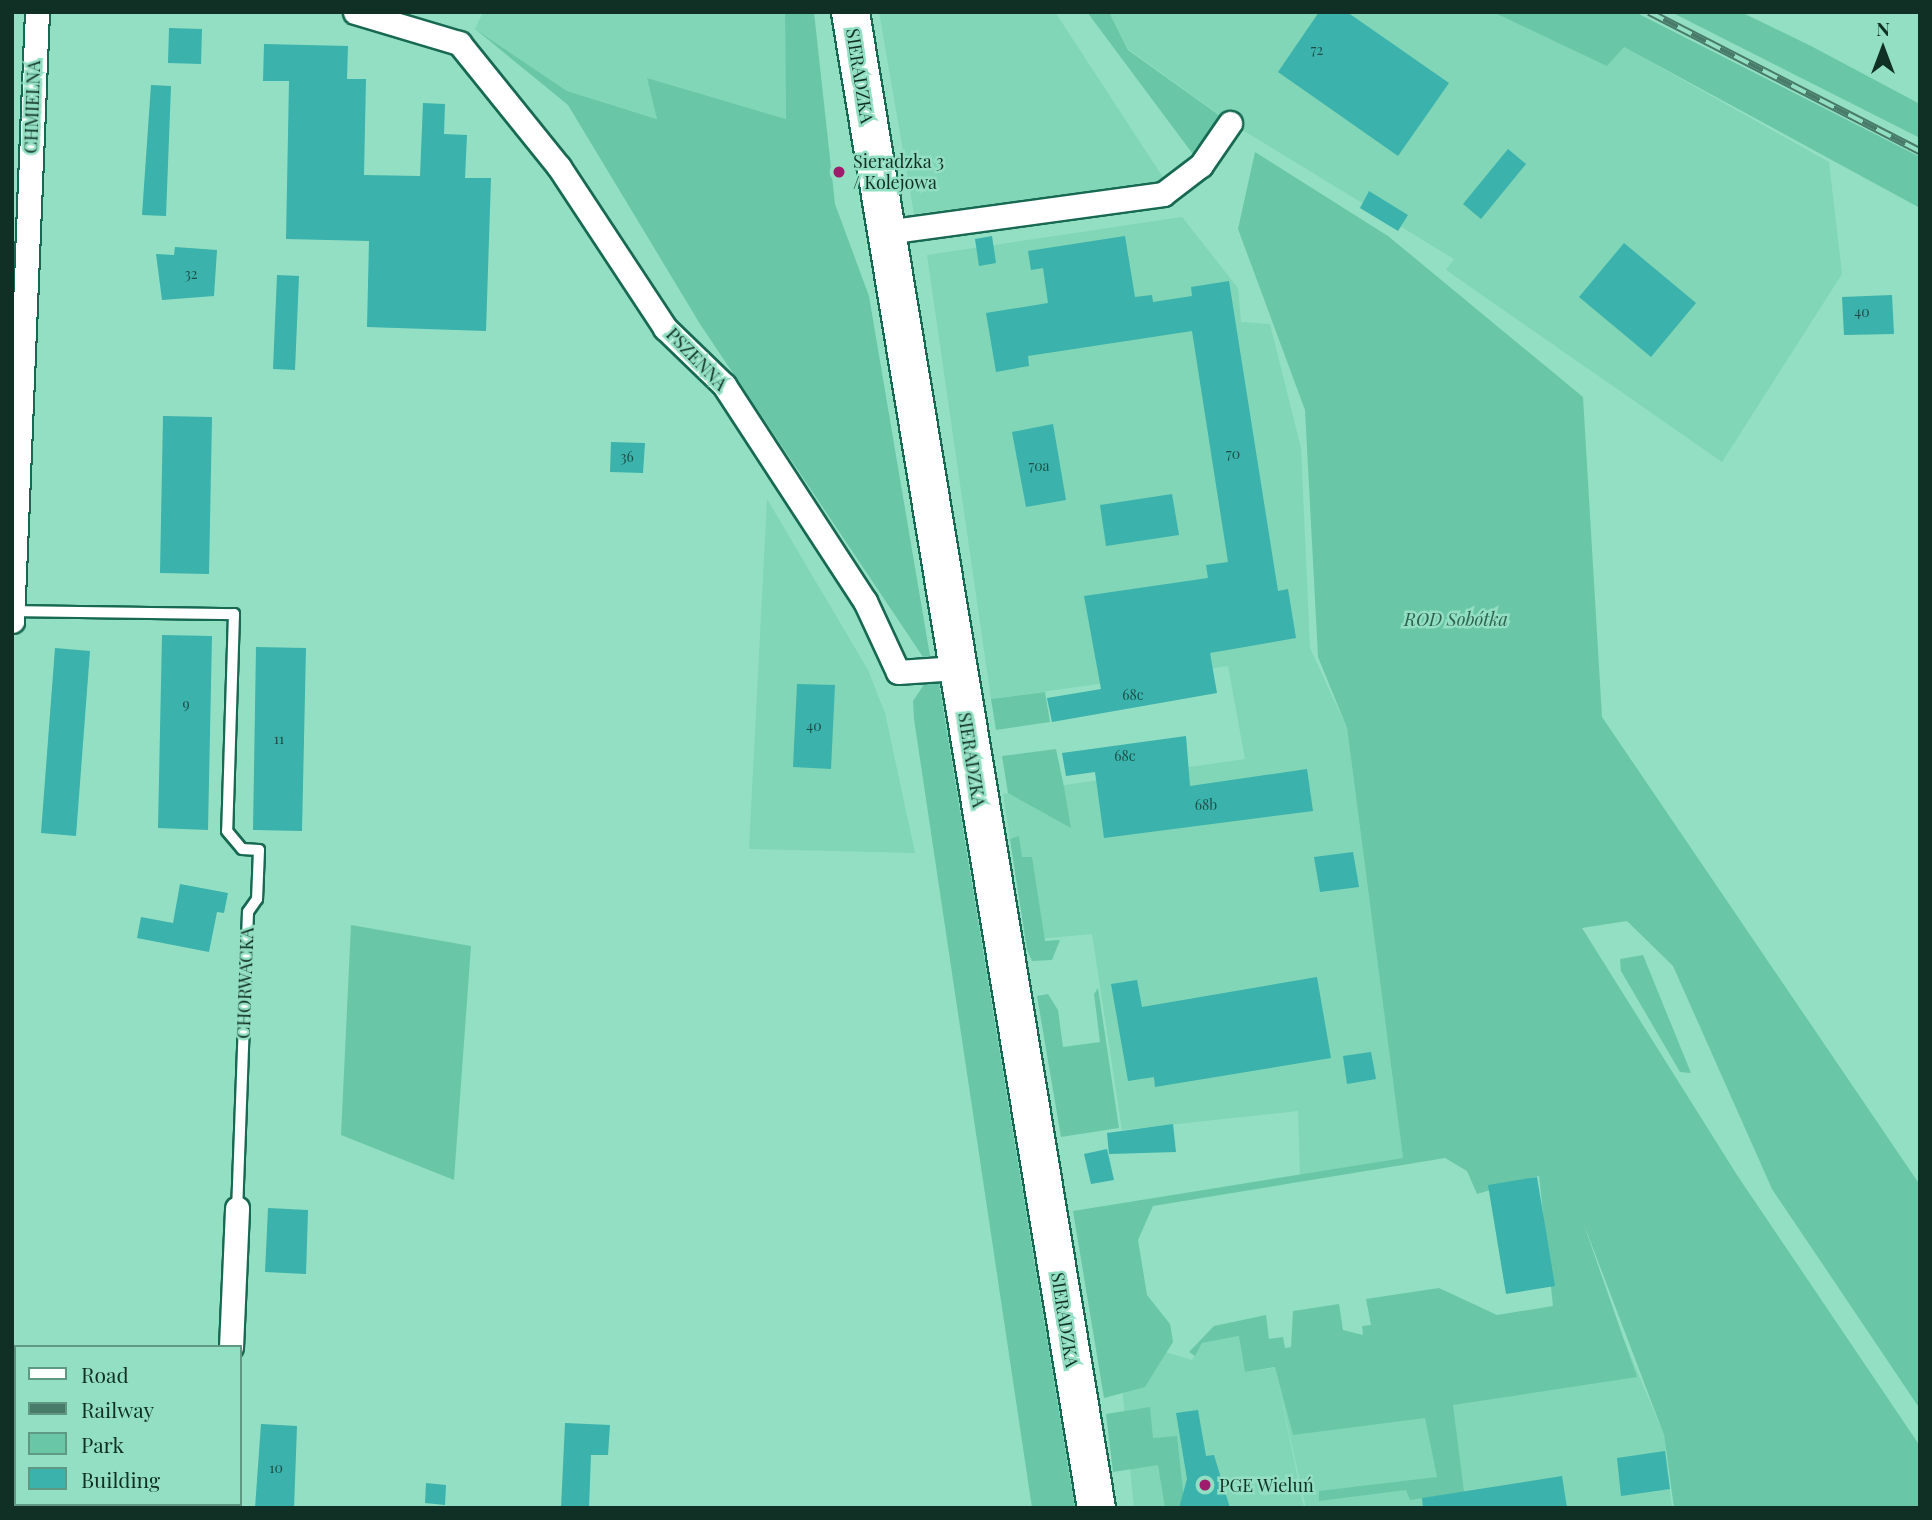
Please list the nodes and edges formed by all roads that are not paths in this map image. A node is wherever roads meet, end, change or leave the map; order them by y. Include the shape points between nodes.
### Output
1 (37, 12) edge
2 (355, 12) edge
3 (850, 12) edge
4 (385, 17) edge
5 (1230, 122) dead end
6 (886, 232) junction
7 (13, 616) edge
8 (957, 668) junction
9 (237, 1208) joint
10 (231, 1345) edge
11 (1096, 1508) edge

1 - 7 street, CHMIELNA
2 - 4 street, PSZENNA
3 - 6 main road, SIERADZKA
4 - 8 street, PSZENNA via 459,44 526,122 665,328 724,385 870,609 898,673
5 - 6 street via 1201,165 1163,194
6 - 8 main road, SIERADZKA
7 - 9 lane, CHORWACKA via 234,614 227,831 234,844 259,850 257,899 248,912
8 - 11 main road, SIERADZKA
9 - 10 street, CHORWACKA

